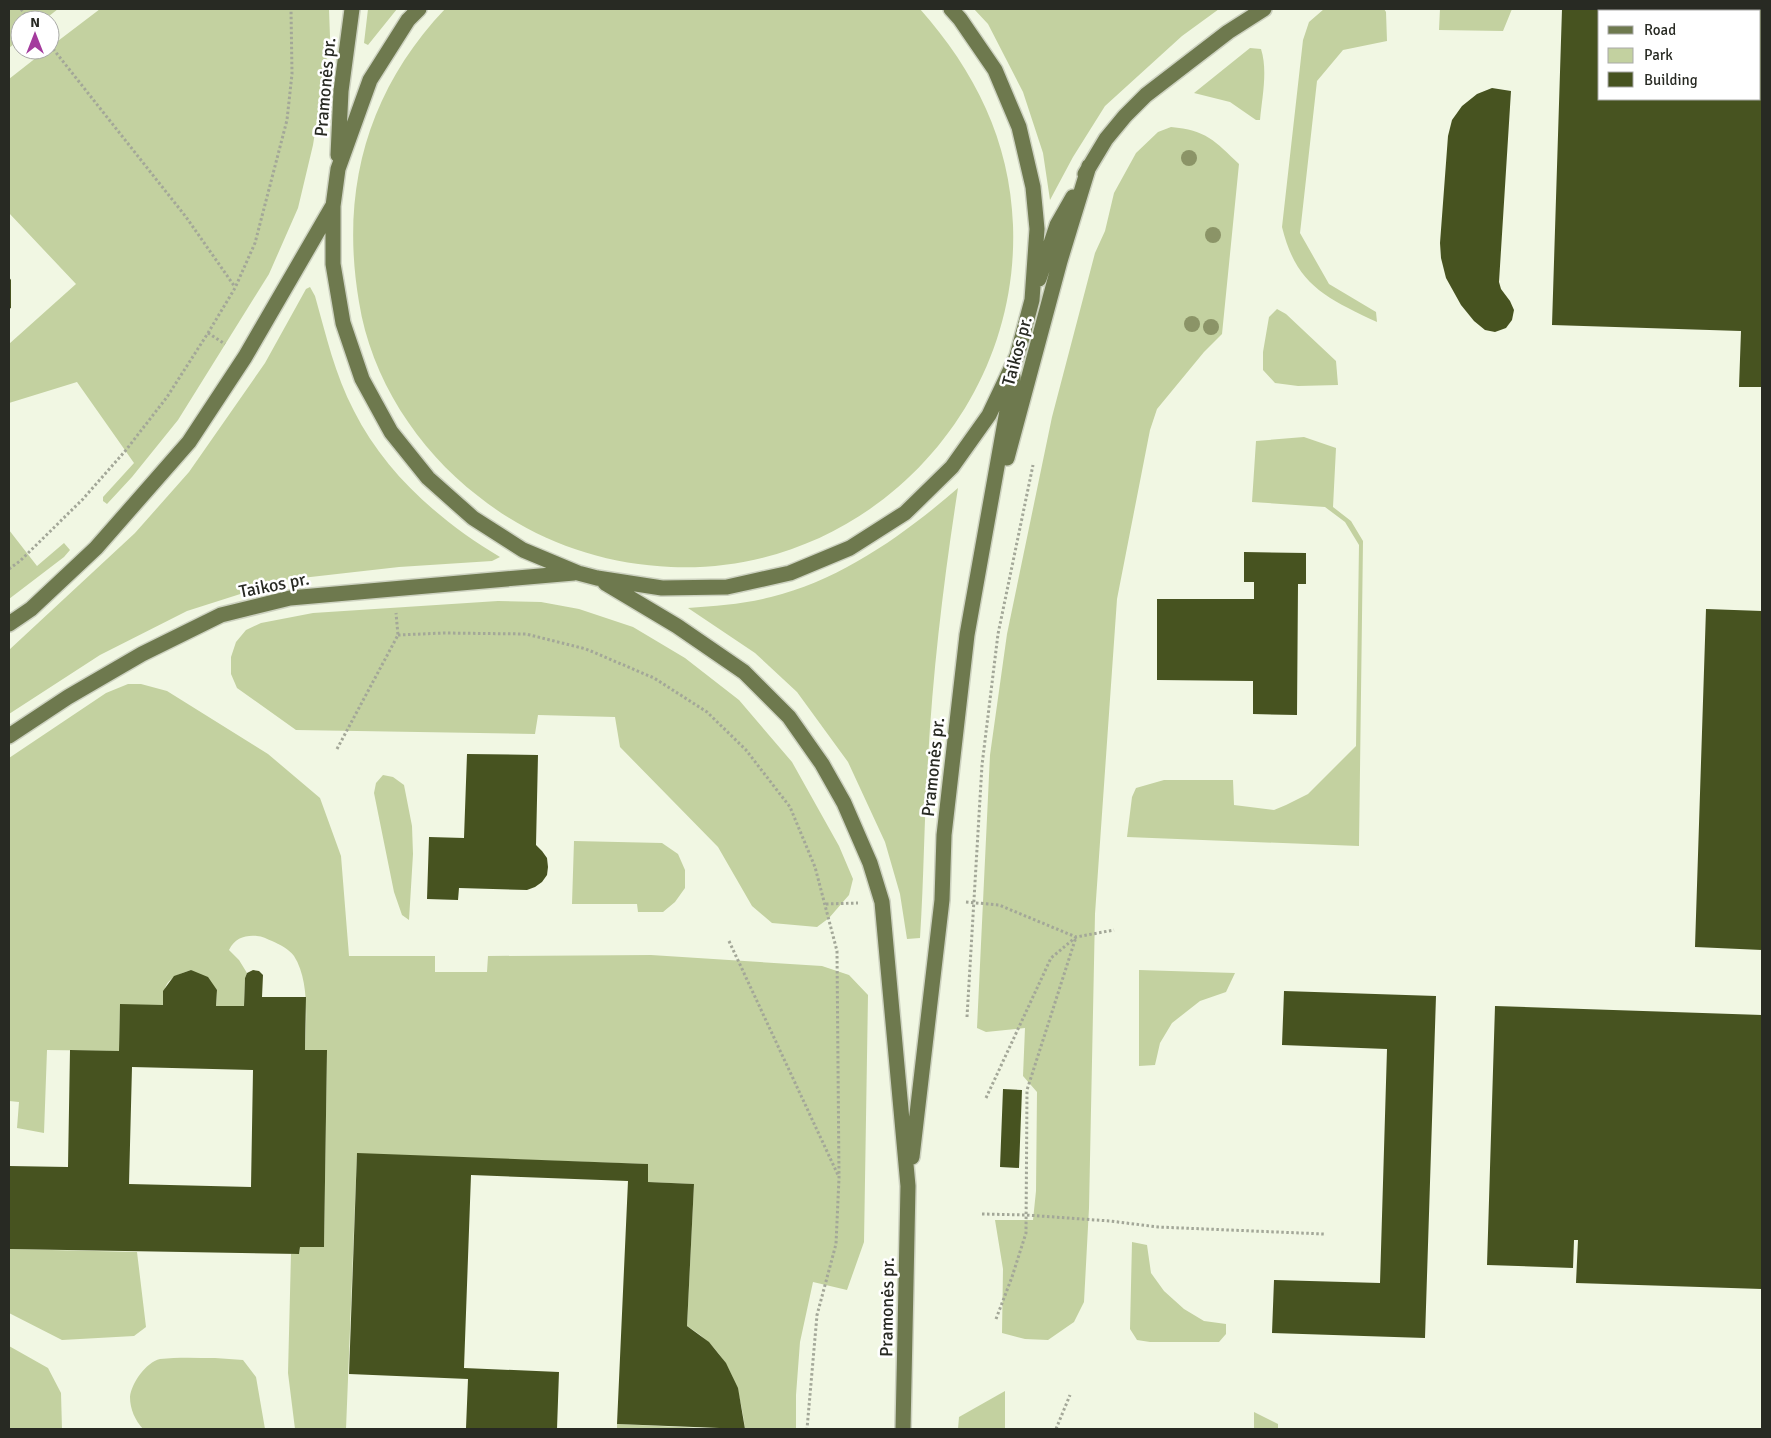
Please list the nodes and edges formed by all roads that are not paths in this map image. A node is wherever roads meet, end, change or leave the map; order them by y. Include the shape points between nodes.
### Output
1 (352, 9) edge
2 (419, 9) edge
3 (951, 9) edge
4 (1264, 9) edge
5 (1089, 166) junction
6 (338, 169) junction
7 (333, 206) junction
8 (1032, 300) junction
9 (1017, 356) junction
10 (983, 546) junction
11 (578, 573) junction
12 (597, 578) junction
13 (9, 624) edge
14 (9, 736) edge
15 (908, 1186) junction
16 (903, 1429) edge

1 - 6 main road, Pramonės pr. via 341,91
2 - 6 main road via 408,20 370,80
3 - 8 main road via 995,70 1019,127 1034,187 1037,229
4 - 5 main road, Taikos pr. via 1228,32 1146,95 1106,139
5 - 8 main road, Taikos pr. via 1057,225
5 - 10 main road, Taikos pr.
6 - 7 main road
7 - 11 main road via 333,264 343,323 362,379 391,432 428,478 473,518 523,550
7 - 13 main road via 245,357 189,442 96,548 31,609
8 - 9 main road
9 - 10 main road, Pramonės pr.
9 - 12 main road via 989,415 952,467 905,513 850,548 790,573 727,587 662,588
10 - 15 main road, Pramonės pr. via 967,635 954,740 944,835 942,900
11 - 12 main road
11 - 14 main road, Taikos pr. via 290,598 221,615 142,654
12 - 15 main road, Pramonės pr. via 677,626 744,672 789,717 844,803 870,863 882,902
15 - 16 main road, Pramonės pr.

